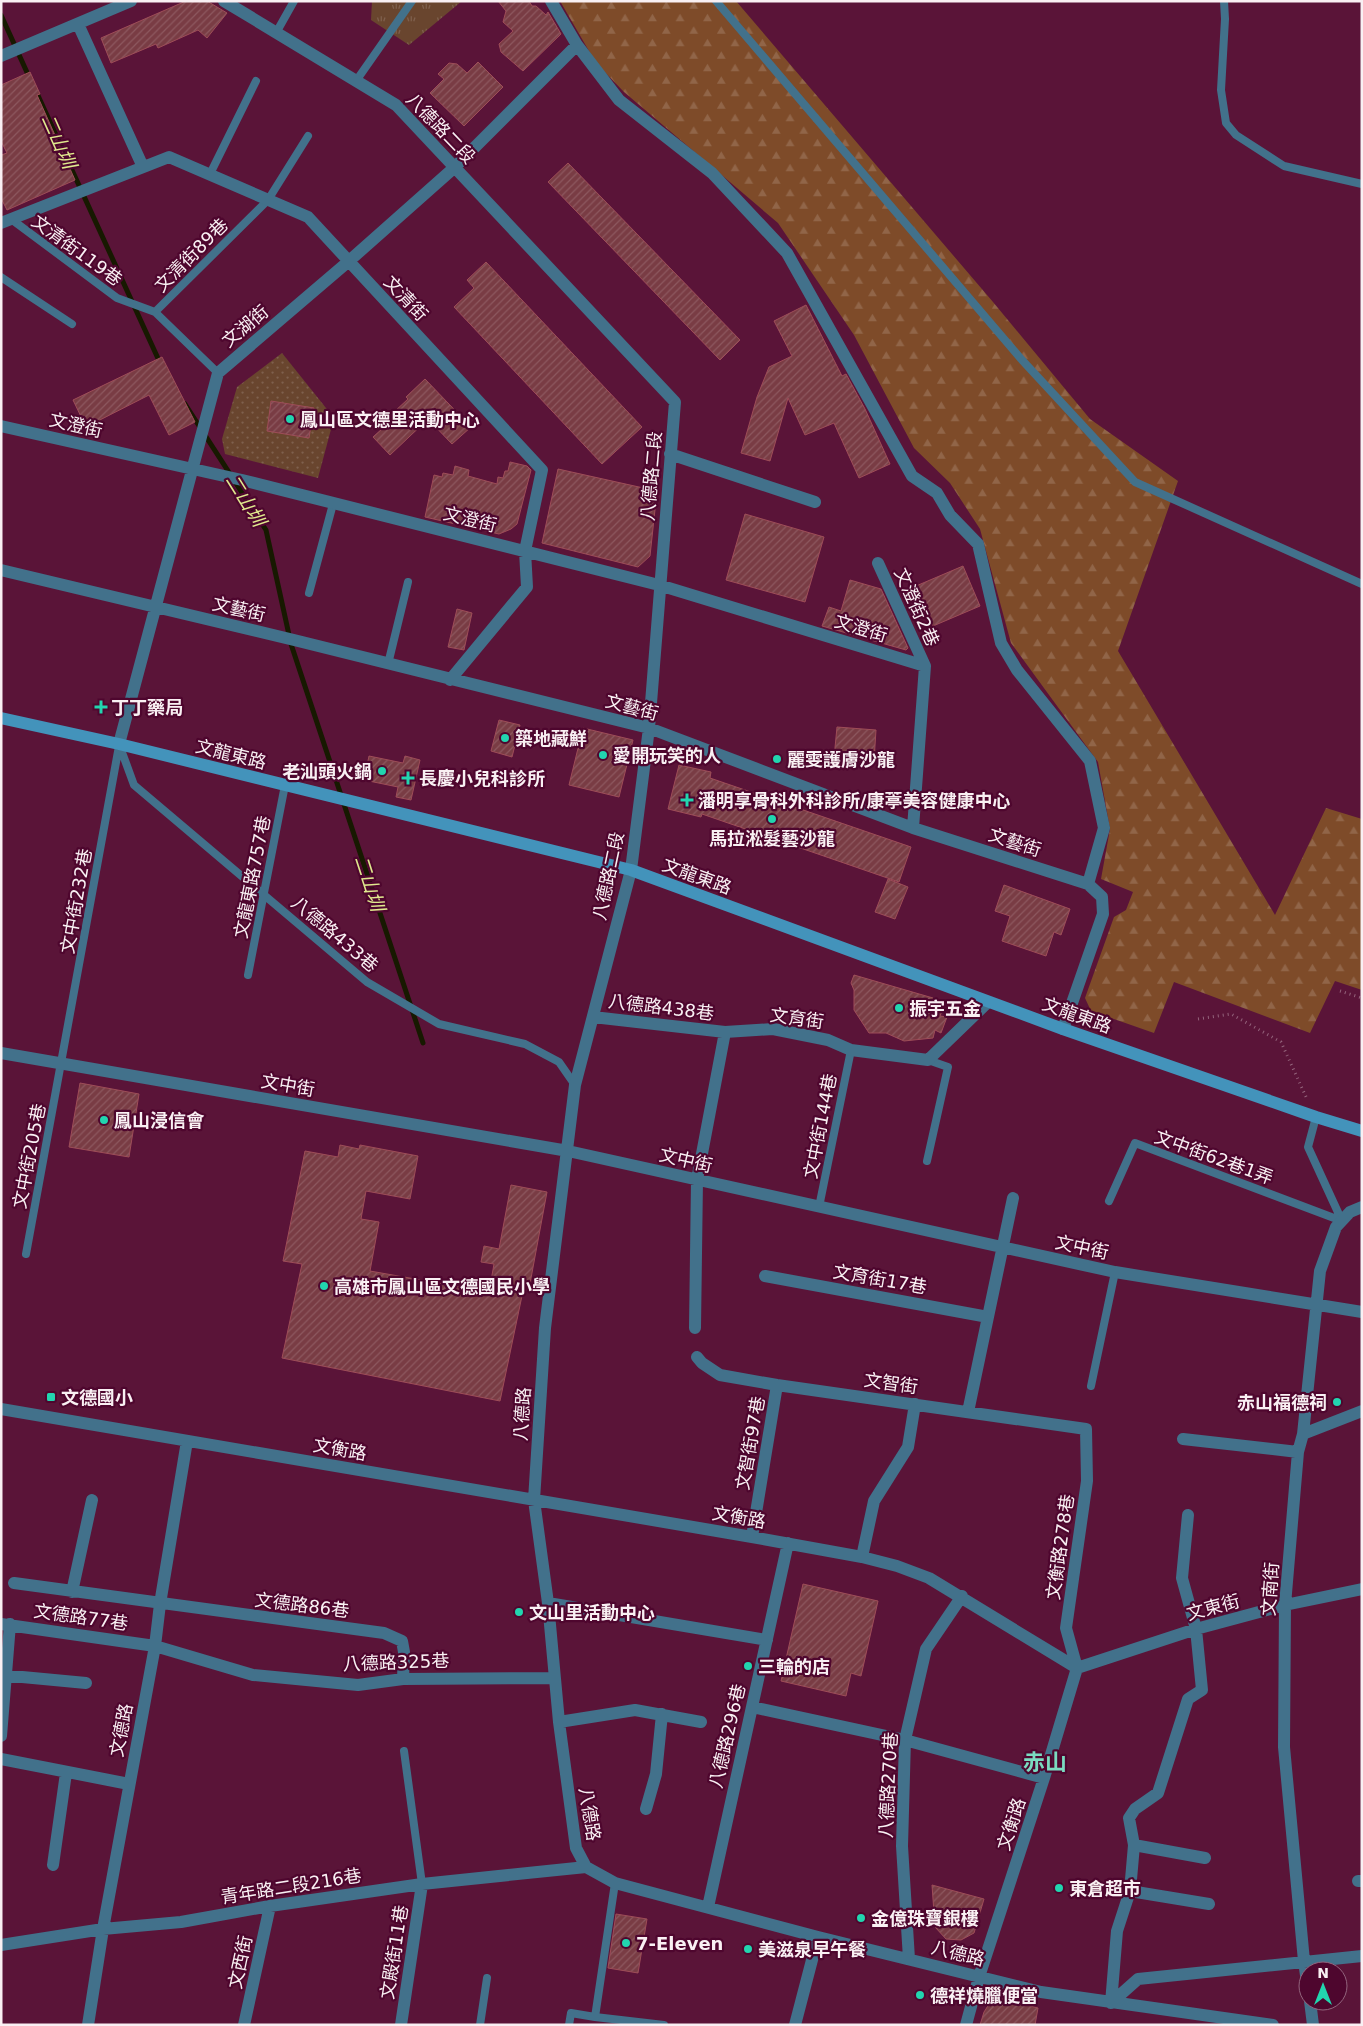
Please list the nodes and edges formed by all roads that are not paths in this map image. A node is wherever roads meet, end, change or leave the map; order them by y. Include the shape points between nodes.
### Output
1 (131, 1) edge
2 (224, 1) edge
3 (294, 1) edge
4 (412, 1) edge
5 (551, 1) edge
6 (716, 1) edge
7 (1224, 1) edge
8 (78, 24) junction
9 (276, 33) junction
10 (577, 45) junction
11 (5, 54) edge
12 (356, 81) junction
13 (256, 82) dead end
14 (308, 136) dead end
15 (143, 167) junction
16 (455, 167) junction
17 (210, 174) junction
18 (1362, 184) edge
19 (268, 200) junction
20 (6, 221) edge
21 (349, 261) junction
22 (1, 277) edge
23 (155, 312) junction
24 (72, 324) dead end
25 (218, 373) junction
26 (1, 426) edge
27 (670, 454) junction
28 (192, 469) junction
29 (815, 502) dead end
30 (333, 504) junction
31 (525, 551) junction
32 (878, 563) dead end
33 (1, 570) edge
34 (408, 582) dead end
35 (1362, 584) edge
36 (659, 585) junction
37 (309, 592) dead end
38 (156, 608) junction
39 (388, 664) junction
40 (925, 666) junction
41 (450, 680) junction
42 (1, 718) edge
43 (649, 728) junction
44 (119, 744) junction
45 (285, 785) junction
46 (913, 828) junction
47 (631, 870) junction
48 (1088, 884) junction
49 (264, 895) junction
50 (248, 974) dead end
51 (988, 1002) junction
52 (592, 1017) junction
53 (1063, 1029) junction
54 (725, 1032) junction
55 (851, 1050) junction
56 (1, 1052) edge
57 (928, 1060) junction
58 (62, 1063) junction
59 (575, 1085) junction
60 (1316, 1117) junction
61 (1362, 1131) edge
62 (568, 1151) junction
63 (927, 1161) dead end
64 (698, 1180) junction
65 (1014, 1198) dead end
66 (1109, 1201) dead end
67 (819, 1207) junction
68 (1362, 1207) edge
69 (1342, 1221) junction
70 (1003, 1248) junction
71 (26, 1254) dead end
72 (1115, 1272) junction
73 (765, 1276) dead end
74 (1316, 1305) junction
75 (1362, 1312) edge
76 (988, 1317) junction
77 (695, 1328) dead end
78 (698, 1357) dead end
79 (777, 1385) junction
80 (1091, 1386) dead end
81 (915, 1404) junction
82 (1, 1409) edge
83 (1362, 1411) edge
84 (968, 1412) junction
85 (1086, 1429) joint
86 (1303, 1434) junction
87 (1183, 1439) dead end
88 (186, 1441) junction
89 (1298, 1452) junction
90 (92, 1500) dead end
91 (534, 1500) junction
92 (1188, 1515) dead end
93 (752, 1537) junction
94 (788, 1543) junction
95 (862, 1557) junction
96 (14, 1584) dead end
97 (1362, 1588) edge
98 (72, 1592) junction
99 (962, 1596) junction
100 (548, 1603) junction
101 (160, 1604) junction
102 (1285, 1605) junction
103 (6, 1624) edge
104 (1196, 1629) junction
105 (767, 1640) junction
106 (155, 1646) junction
107 (1077, 1668) junction
108 (4, 1675) edge
109 (403, 1678) junction
110 (554, 1678) junction
111 (86, 1683) dead end
112 (752, 1707) junction
113 (662, 1714) junction
114 (559, 1722) junction
115 (701, 1722) dead end
116 (1, 1736) edge
117 (905, 1740) junction
118 (404, 1751) dead end
119 (1, 1759) edge
120 (66, 1773) junction
121 (1044, 1778) junction
122 (129, 1784) junction
123 (646, 1809) dead end
124 (1134, 1845) junction
125 (1205, 1858) dead end
126 (53, 1865) dead end
127 (586, 1867) junction
128 (615, 1883) junction
129 (422, 1884) junction
130 (1130, 1891) junction
131 (1210, 1904) dead end
132 (270, 1906) junction
133 (708, 1907) junction
134 (103, 1929) junction
135 (818, 1937) junction
136 (1, 1945) edge
137 (1362, 1956) edge
138 (909, 1958) junction
139 (1304, 1961) joint
140 (1298, 1962) edge
141 (979, 1977) junction
142 (487, 1978) dead end
143 (1111, 2003) junction
144 (1311, 2011) edge
145 (595, 2017) junction
146 (88, 2025) edge
147 (244, 2025) edge
148 (401, 2025) edge
149 (480, 2025) edge
150 (570, 2025) edge
151 (664, 2025) edge
152 (795, 2025) edge
153 (966, 2025) edge
154 (1273, 2025) edge
155 (1313, 2025) edge

1 - 8 street
2 - 9 street, 八德路二段
3 - 9 lane
4 - 12 lane
5 - 10 street
6 - 35 lane via 1022,360 1135,482
7 - 18 lane via 1221,90 1226,123 1236,135 1284,166
8 - 11 street
8 - 15 street
9 - 12 street, 八德路二段
10 - 16 street, 文湖街
10 - 48 street via 618,100 712,173 787,253 912,476 937,493 950,515 978,544 1001,643 1016,670 1090,761 1104,828
12 - 16 street, 八德路二段 via 396,105
13 - 17 lane
14 - 19 lane, 文清街89巷
15 - 17 street, 文清街 via 169,156
15 - 20 street, 文清街
16 - 21 street, 文湖街
16 - 27 street, 八德路二段 via 675,402
17 - 19 street, 文清街
19 - 21 street, 文清街 via 308,217
19 - 23 lane, 文清街89巷
20 - 23 lane, 文清街119巷 via 117,298
21 - 25 street, 文湖街
21 - 31 street, 文清街 via 542,470
22 - 24 lane
23 - 25 lane, 文清街89巷
25 - 28 street, 文湖街
26 - 28 street, 文澄街
27 - 29 street
27 - 36 street, 八德路二段
28 - 30 street, 文澄街
28 - 38 street, 文湖街
30 - 31 street, 文澄街
30 - 37 lane
31 - 36 street, 文澄街
31 - 41 street, 文清街 via 527,587
32 - 40 street, 文澄街2巷
33 - 38 street, 文藝街
34 - 39 lane
36 - 40 street, 文澄街
36 - 43 street, 八德路二段
38 - 39 street, 文藝街
38 - 44 street, 文湖街
39 - 41 street, 文藝街
40 - 46 street
41 - 43 street, 文藝街
42 - 44 street, 文龍東路
43 - 46 street, 文藝街
43 - 47 street, 八德路二段
44 - 45 street, 文龍東路
44 - 49 lane, 八德路433巷 via 134,785
44 - 58 lane, 文中街232巷
45 - 47 street, 文龍東路
45 - 49 lane, 文龍東路757巷
46 - 48 street, 文藝街
47 - 51 street, 文龍東路
47 - 52 street, 八德路二段
48 - 53 street via 1102,898 1103,914
49 - 50 lane, 文龍東路757巷
49 - 59 lane, 八德路433巷 via 367,982 439,1024 525,1044 558,1062
51 - 53 street, 文龍東路
51 - 57 street
52 - 54 street, 八德路438巷
52 - 59 street, 八德路二段
53 - 60 street, 文龍東路
54 - 55 street, 文育街 via 773,1029 828,1040
54 - 64 street
55 - 57 street, 文育街
55 - 67 lane, 文中街144巷
56 - 58 street, 文中街
57 - 63 lane via 948,1067
58 - 62 street, 文中街
58 - 71 lane, 文中街205巷
59 - 62 street, 八德路二段
60 - 61 street, 文龍東路
60 - 69 lane via 1308,1148
62 - 64 street, 文中街
62 - 91 street, 八德路 via 546,1328
64 - 67 street, 文中街
64 - 77 street
65 - 70 street
66 - 69 lane, 文中街62巷1弄 via 1135,1143
67 - 70 street, 文中街
68 - 69 street, 文南街 via 1350,1212
69 - 74 street, 文南街 via 1336,1227 1320,1271
70 - 72 street, 文中街
70 - 76 street
72 - 74 street, 文中街
72 - 80 lane
73 - 76 street, 文育街17巷
74 - 75 street, 文中街
74 - 86 street, 文南街
76 - 84 street
78 - 79 street, 文智街 via 720,1375
79 - 81 street, 文智街
79 - 93 street, 文智街97巷
81 - 84 street, 文智街
81 - 95 street via 908,1447 874,1501
82 - 88 street, 文衡路
83 - 86 street
84 - 85 street, 文智街
85 - 107 street, 文衡路278巷 via 1087,1481 1066,1628
86 - 89 street, 文南街
87 - 89 street
88 - 91 street, 文衡路
88 - 101 street, 文德路
89 - 102 street, 文南街
90 - 98 street
91 - 93 street, 文衡路
91 - 100 street, 八德路
92 - 104 street via 1182,1578
93 - 94 street, 文衡路
94 - 95 street, 文衡路
94 - 105 street, 八德路296巷
95 - 99 street, 文衡路 via 929,1578
96 - 98 street, 文德路77巷
97 - 102 street, 文東街
98 - 101 street, 文德路77巷
99 - 107 street, 文衡路
99 - 117 street, 八德路270巷 via 926,1649
100 - 105 street
100 - 110 street, 八德路
101 - 106 street, 文德路
101 - 109 street, 文德路86巷 via 384,1633 402,1641
102 - 104 street, 文東街
102 - 139 street, 文南街 via 1284,1747
103 - 106 street, 文德路77巷
103 - 108 street
104 - 107 street, 文東街
104 - 124 street via 1202,1690 1188,1699 1158,1793 1135,1809 1129,1818
105 - 112 street, 八德路296巷
106 - 109 street, 八德路325巷 via 253,1675 358,1685
106 - 122 street, 文德路
107 - 121 street, 文衡路
108 - 111 street
108 - 116 street
109 - 110 street, 八德路325巷
110 - 114 street, 八德路
112 - 117 street
112 - 133 street, 八德路296巷
113 - 114 street via 635,1710
113 - 115 street
113 - 123 street via 656,1774
114 - 127 street, 八德路 via 576,1848
117 - 121 street
117 - 138 street, 八德路270巷 via 902,1846
118 - 129 lane
119 - 120 street
120 - 122 street
120 - 126 street
121 - 141 street, 文衡路
122 - 134 street, 文德路
124 - 125 street
124 - 130 street
127 - 128 street, 八德路
127 - 129 street, 青年路二段216巷
128 - 133 street, 八德路
128 - 145 lane
129 - 132 street, 青年路二段216巷
129 - 148 street, 文殿街11巷
130 - 131 street
130 - 143 street via 1117,1931
132 - 134 street, 青年路二段216巷 via 181,1922
132 - 147 street, 文西街
133 - 135 street, 八德路
134 - 136 street, 青年路二段216巷
134 - 146 street, 文德路
135 - 138 street, 八德路
135 - 152 street
137 - 139 street
138 - 141 street, 八德路
140 - 143 street via 1138,1979
141 - 143 street, 八德路 via 1041,1992
141 - 153 street, 文衡路
142 - 149 lane
143 - 154 street, 八德路
144 - 155 street
145 - 150 lane via 571,2013
145 - 151 lane

